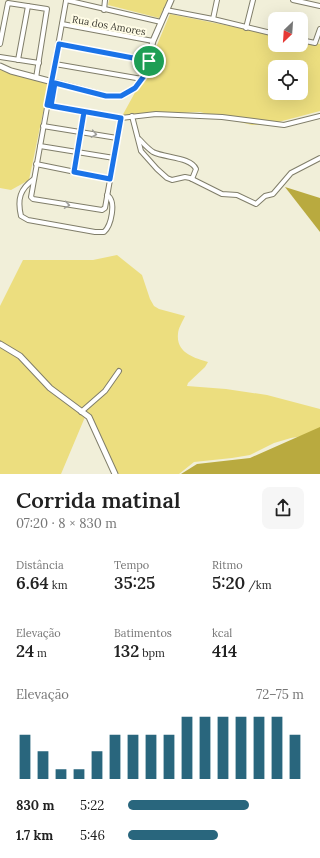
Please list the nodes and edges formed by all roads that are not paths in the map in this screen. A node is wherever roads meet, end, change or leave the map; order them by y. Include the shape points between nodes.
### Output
1 (66, 0) edge
2 (105, 0) edge
3 (171, 0) edge
4 (217, 0) edge
5 (253, 0) edge
6 (293, 0) edge
7 (28, 6) junction
8 (320, 6) edge
9 (104, 10) junction
10 (166, 10) junction
11 (213, 19) junction
12 (161, 22) junction
13 (62, 24) junction
14 (246, 28) junction
15 (320, 29) edge
16 (268, 33) edge
17 (153, 41) junction
18 (308, 42) edge
19 (0, 44) edge
20 (59, 44) junction
21 (0, 57) edge
22 (18, 60) junction
23 (149, 61) junction
24 (39, 63) junction
25 (55, 64) junction
26 (0, 66) edge
27 (36, 78) junction
28 (142, 78) junction
29 (54, 82) junction
30 (49, 105) junction
31 (84, 112) junction
32 (132, 116) junction
33 (320, 116) edge
34 (121, 118) junction
35 (43, 126) junction
36 (81, 132) junction
37 (117, 138) junction
38 (139, 138) junction
39 (40, 146) junction
40 (77, 152) junction
41 (114, 158) junction
42 (320, 158) edge
43 (36, 164) junction
44 (74, 172) junction
45 (34, 178) junction
46 (110, 179) junction
47 (192, 179) junction
48 (107, 195) junction
49 (0, 344) edge
50 (118, 370) dead end
51 (81, 412) junction
52 (115, 474) edge

1 - 9 street
1 - 13 street
2 - 9 street
3 - 10 street
4 - 11 street
5 - 14 street
6 - 8 street
7 - 19 street via 8,3
7 - 22 street
7 - 24 street via 47,9
9 - 12 street
10 - 11 street
10 - 12 street
11 - 14 street
12 - 17 street
13 - 17 street, Rua dos Amores
13 - 20 street
14 - 16 street
15 - 18 street via 315,43
17 - 23 street
20 - 23 street
20 - 25 street
21 - 22 street
22 - 24 street
23 - 28 street
24 - 27 street
25 - 28 street
25 - 29 street
26 - 27 street
27 - 29 street
28 - 29 street via 135,88 121,96 106,96
29 - 30 street
30 - 31 street
30 - 35 street
31 - 34 street
31 - 36 street
32 - 33 street via 190,115 284,125
32 - 34 street
32 - 38 street
34 - 37 street
35 - 36 street
35 - 39 street
36 -> 37 street
36 - 40 street
37 - 41 street
38 - 47 street via 141,151 167,178
38 - 47 street via 153,152 192,163 196,169
39 - 40 street
39 - 43 street
40 - 41 street
40 - 44 street
41 - 46 street
42 - 47 street via 291,173 273,194 265,196 256,204 237,195 222,194
43 - 44 street
43 - 45 street
44 - 46 street
45 -> 48 street via 31,197 33,199 102,210 105,208
45 - 48 street via 24,186 20,196 21,216 28,220 104,232 108,229 113,208 113,201
46 - 48 street
49 - 51 street via 20,356 43,382
50 - 51 street via 105,391
51 - 52 street via 89,417

